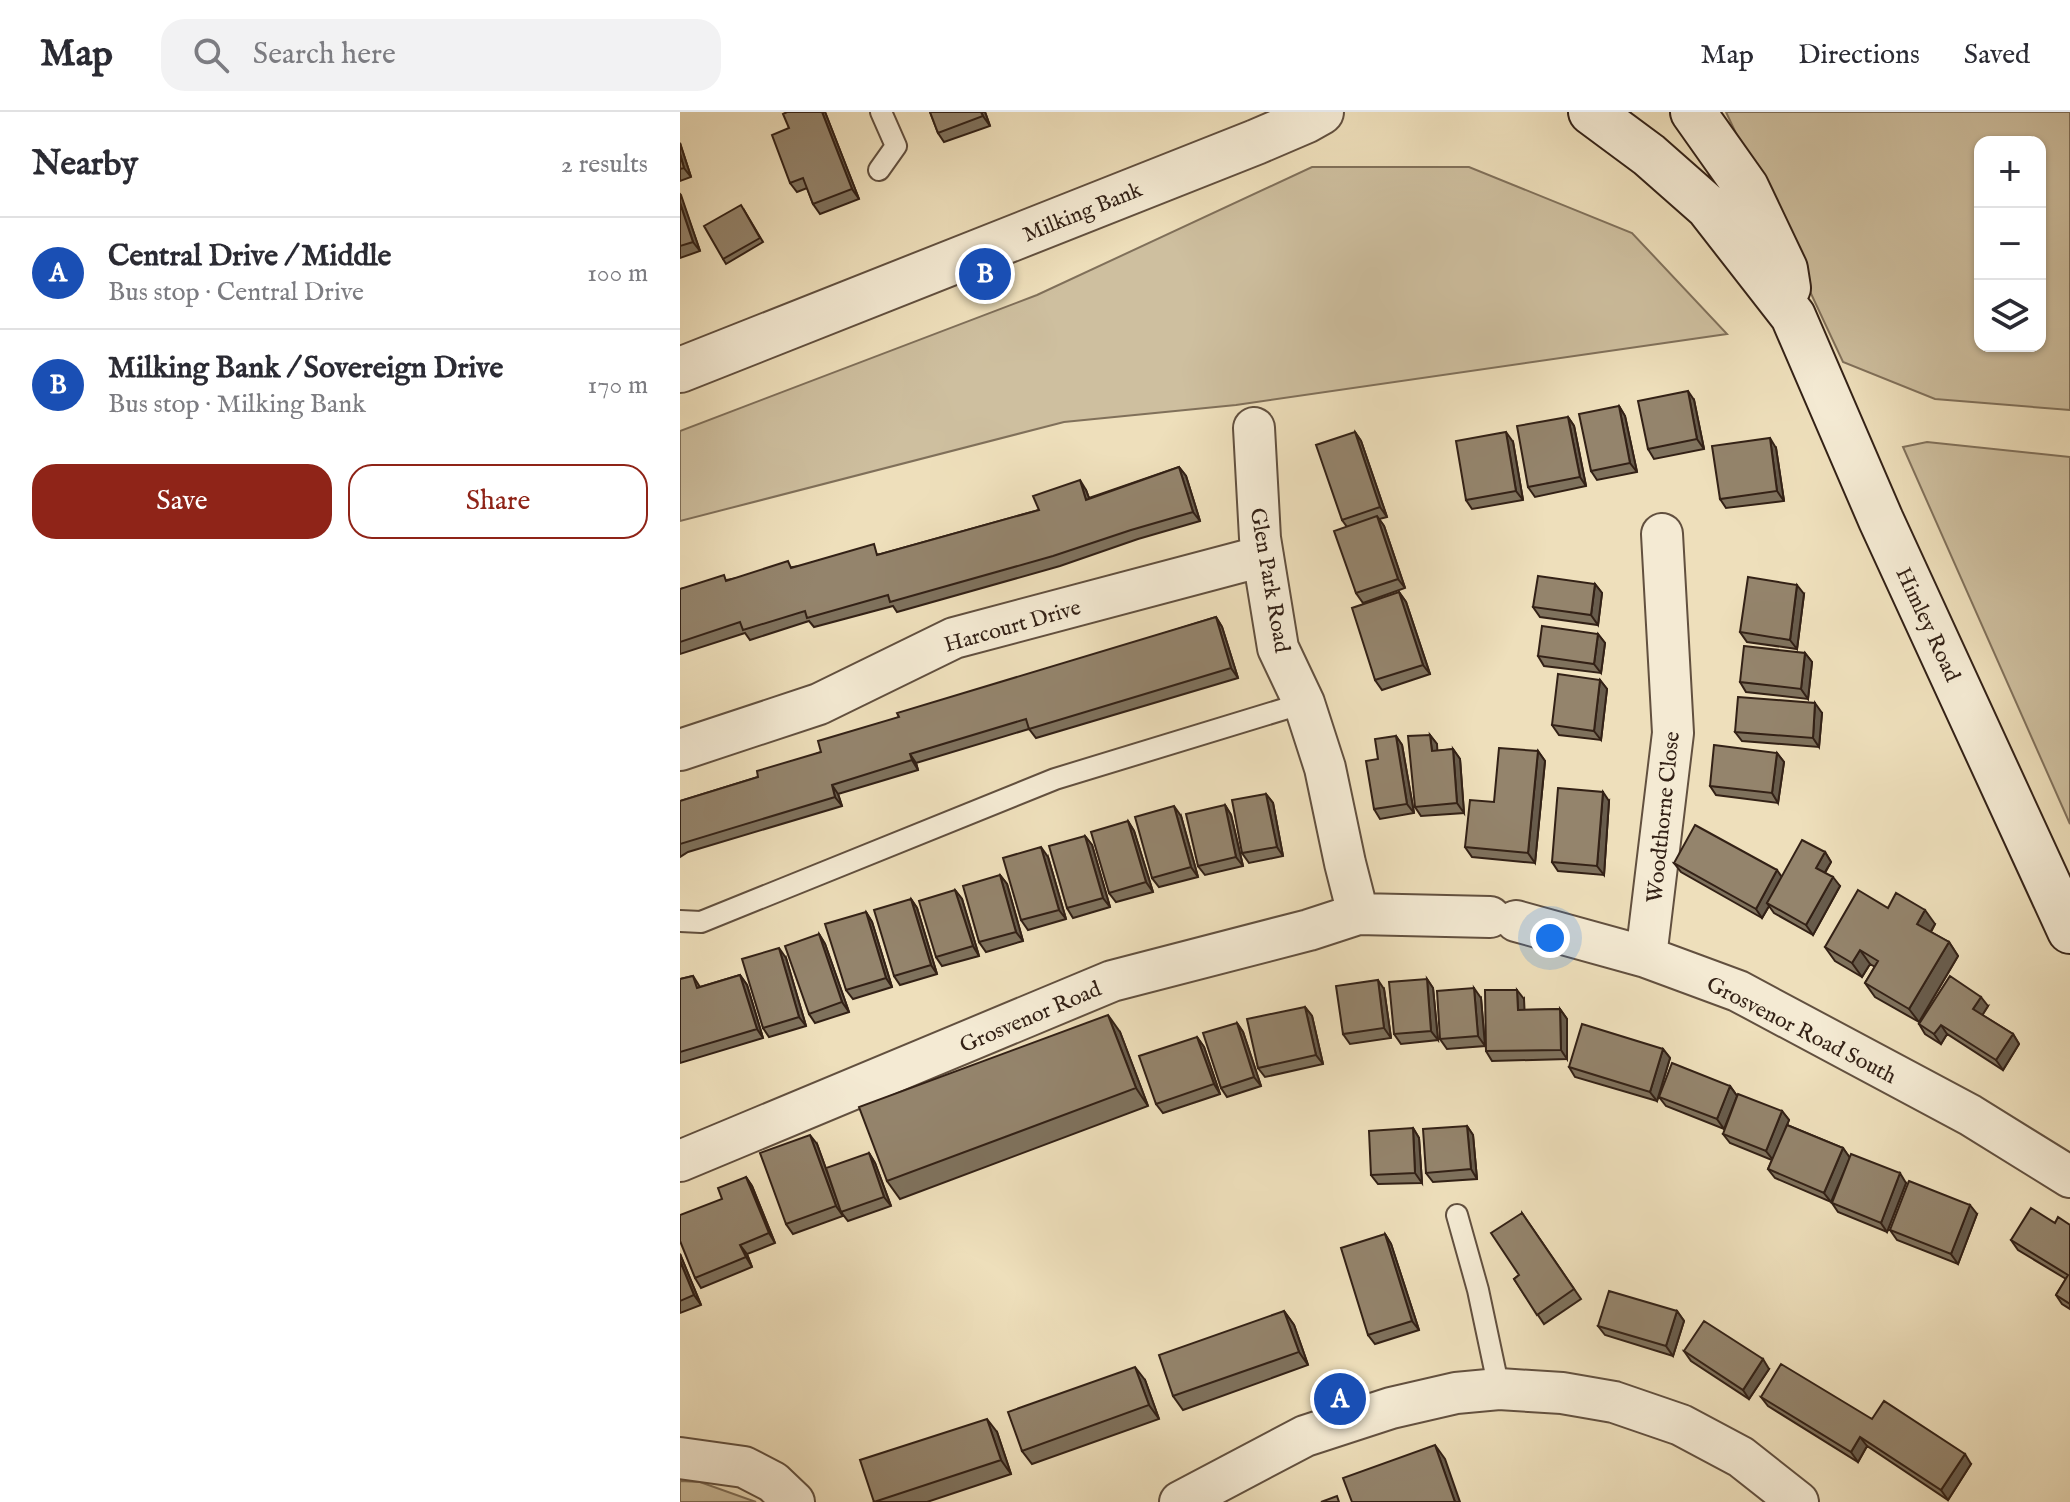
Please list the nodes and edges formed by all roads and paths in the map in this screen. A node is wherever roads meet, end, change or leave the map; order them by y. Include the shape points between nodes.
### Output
1 (881, 112) edge
2 (1591, 112) edge
3 (1693, 112) edge
4 (1321, 115) edge
5 (879, 170) dead end
6 (1793, 316) junction
7 (680, 370) edge
8 (1254, 428) dead end
9 (1662, 534) dead end
10 (1263, 556) junction
11 (1304, 703) junction
12 (680, 750) edge
13 (1375, 914) junction
14 (680, 921) edge
15 (2070, 931) edge
16 (1646, 957) junction
17 (680, 1161) edge
18 (2070, 1177) edge
19 (1457, 1215) dead end
20 (1499, 1389) junction
21 (680, 1458) edge
22 (794, 1502) edge
23 (1180, 1502) edge
24 (1798, 1502) edge

1 - 5 lane via 896,146
2 - 6 main road, Himley Road via 1708,207
3 - 6 main road, Himley Road via 1746,187 1785,269
4 - 7 main road, Milking Bank
6 - 15 main road, Himley Road
8 - 10 street, Glen Park Road
9 - 16 street, Woodthorne Close via 1673,733
10 - 11 street, Glen Park Road via 1278,648
10 - 12 street, Harcourt Drive via 954,638 819,704
11 - 13 street, Glen Park Road via 1325,768 1345,863
11 - 14 lane via 1055,779 701,922
13 - 16 street, Grosvenor Road South via 1503,919
13 - 17 street, Grosvenor Road via 1112,981
16 - 18 street, Grosvenor Road South via 1738,991 1970,1115
19 - 20 lane
20 - 23 street via 1391,1408 1305,1436
20 - 24 street via 1614,1402 1681,1425 1741,1457
21 - 22 street via 744,1467 773,1482

